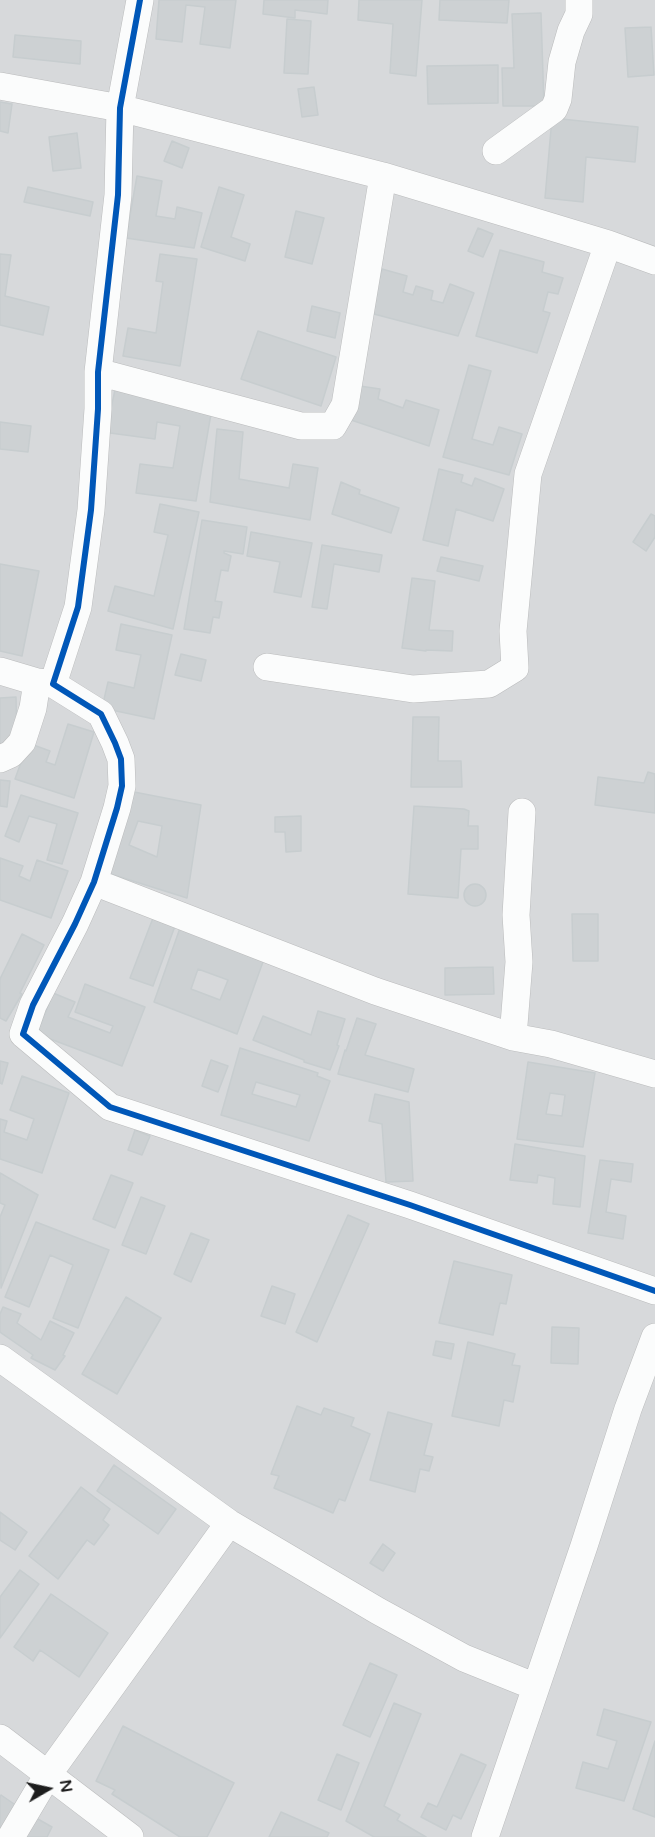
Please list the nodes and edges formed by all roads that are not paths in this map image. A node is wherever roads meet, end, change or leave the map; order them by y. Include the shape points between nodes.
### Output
1 (140, 0) edge
2 (579, 0) edge
3 (0, 86) edge
4 (120, 108) junction
5 (496, 151) dead end
6 (383, 176) junction
7 (608, 244) junction
8 (655, 261) edge
9 (98, 372) junction
10 (267, 667) dead end
11 (0, 670) edge
12 (45, 683) junction
13 (0, 759) edge
14 (522, 812) dead end
15 (94, 882) junction
16 (11, 1031) edge
17 (513, 1037) junction
18 (655, 1074) edge
19 (655, 1292) edge
20 (655, 1337) edge
21 (0, 1358) edge
22 (229, 1523) junction
23 (536, 1687) junction
24 (0, 1738) edge
25 (49, 1773) junction
26 (11, 1837) edge
27 (130, 1837) edge
28 (485, 1837) edge

1 - 4 street
2 - 5 street via 579,14 562,62 554,109
3 - 4 street
4 - 6 street
4 - 9 street via 118,195
6 - 7 street
6 - 9 street via 345,405 333,426 301,426
7 - 8 street
7 - 10 street via 528,474 513,631 515,668 489,684 413,689
9 - 12 street via 92,510 78,607
11 - 12 street
12 - 13 street via 22,742
12 - 15 street via 101,714 121,759 122,786
14 - 17 street
15 - 16 street via 33,1005
15 - 17 street via 375,991
16 - 19 street via 110,1107 410,1205
17 - 18 street
20 - 23 street
21 - 22 street
22 - 23 street via 464,1658
22 - 25 street
23 - 28 street
24 - 25 street
25 - 26 street
25 - 27 street

